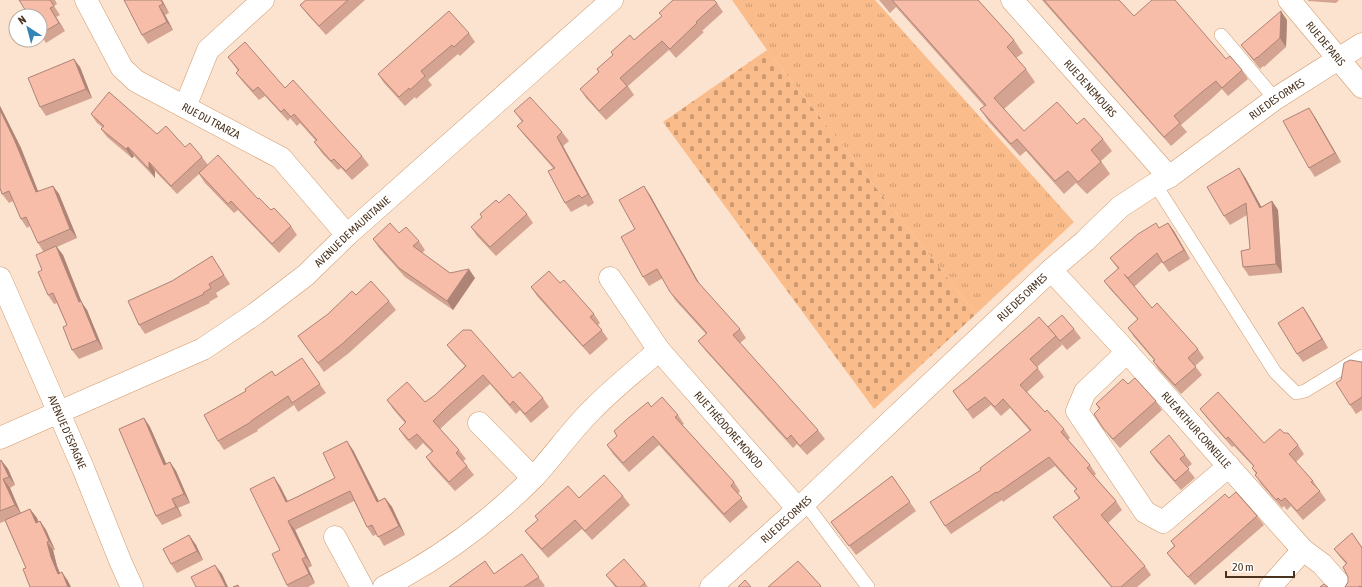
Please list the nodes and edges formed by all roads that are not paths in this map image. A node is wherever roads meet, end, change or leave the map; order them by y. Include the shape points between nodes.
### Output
1 (86, 0) edge
2 (264, 0) edge
3 (1012, 0) edge
4 (1289, 0) edge
5 (608, 1) edge
6 (1221, 35) dead end
7 (1362, 44) edge
8 (1338, 58) junction
9 (1362, 87) edge
10 (1275, 100) junction
11 (185, 107) junction
12 (1162, 181) junction
13 (347, 235) junction
14 (1051, 270) junction
15 (0, 278) edge
16 (610, 278) dead end
17 (659, 350) junction
18 (1127, 352) junction
19 (1362, 356) edge
20 (58, 412) junction
21 (479, 423) dead end
22 (0, 438) edge
23 (1229, 466) junction
24 (533, 478) junction
25 (802, 506) junction
26 (335, 537) dead end
27 (1303, 550) junction
28 (132, 587) edge
29 (362, 587) edge
30 (384, 587) edge
31 (711, 587) edge
32 (868, 587) edge
33 (1270, 587) edge
34 (1342, 587) edge

1 - 11 street, RUE DU TRARZA via 122,68 136,82
2 - 11 street via 208,50
3 - 12 street, RUE DE NEMOURS
4 - 8 street, RUE DE PARIS
5 - 13 street, AVENUE DE MAURITANIE
6 - 10 lane
7 - 8 street, RUE DES ORMES
8 - 9 street, RUE DE PARIS
8 - 10 street, RUE DES ORMES
10 - 12 street, RUE DES ORMES
11 - 13 street, RUE DU TRARZA via 281,158
12 - 14 street, RUE DES ORMES via 1120,207
12 - 19 lane via 1275,372 1296,393 1305,391
13 - 20 street, AVENUE DE MAURITANIE via 306,275 203,349
14 - 18 street, RUE ARTHUR CORNEILLE
14 - 25 street, RUE DES ORMES
15 - 20 street, AVENUE D'ESPAGNE
16 - 17 street, RUE THÉODORE MONOD
17 - 24 street via 592,409
17 - 25 street, RUE THÉODORE MONOD
18 - 23 street, RUE ARTHUR CORNEILLE
18 - 23 street via 1085,392 1077,411 1145,512 1163,522
20 - 22 street, AVENUE DE MAURITANIE
20 - 28 street, AVENUE D'ESPAGNE
21 - 24 street
23 - 27 street, RUE ARTHUR CORNEILLE
24 - 30 street via 458,543
25 - 31 street, RUE DES ORMES
25 - 32 lane
26 - 29 street
27 - 33 street
27 - 34 street, RUE ARTHUR CORNEILLE via 1322,564

